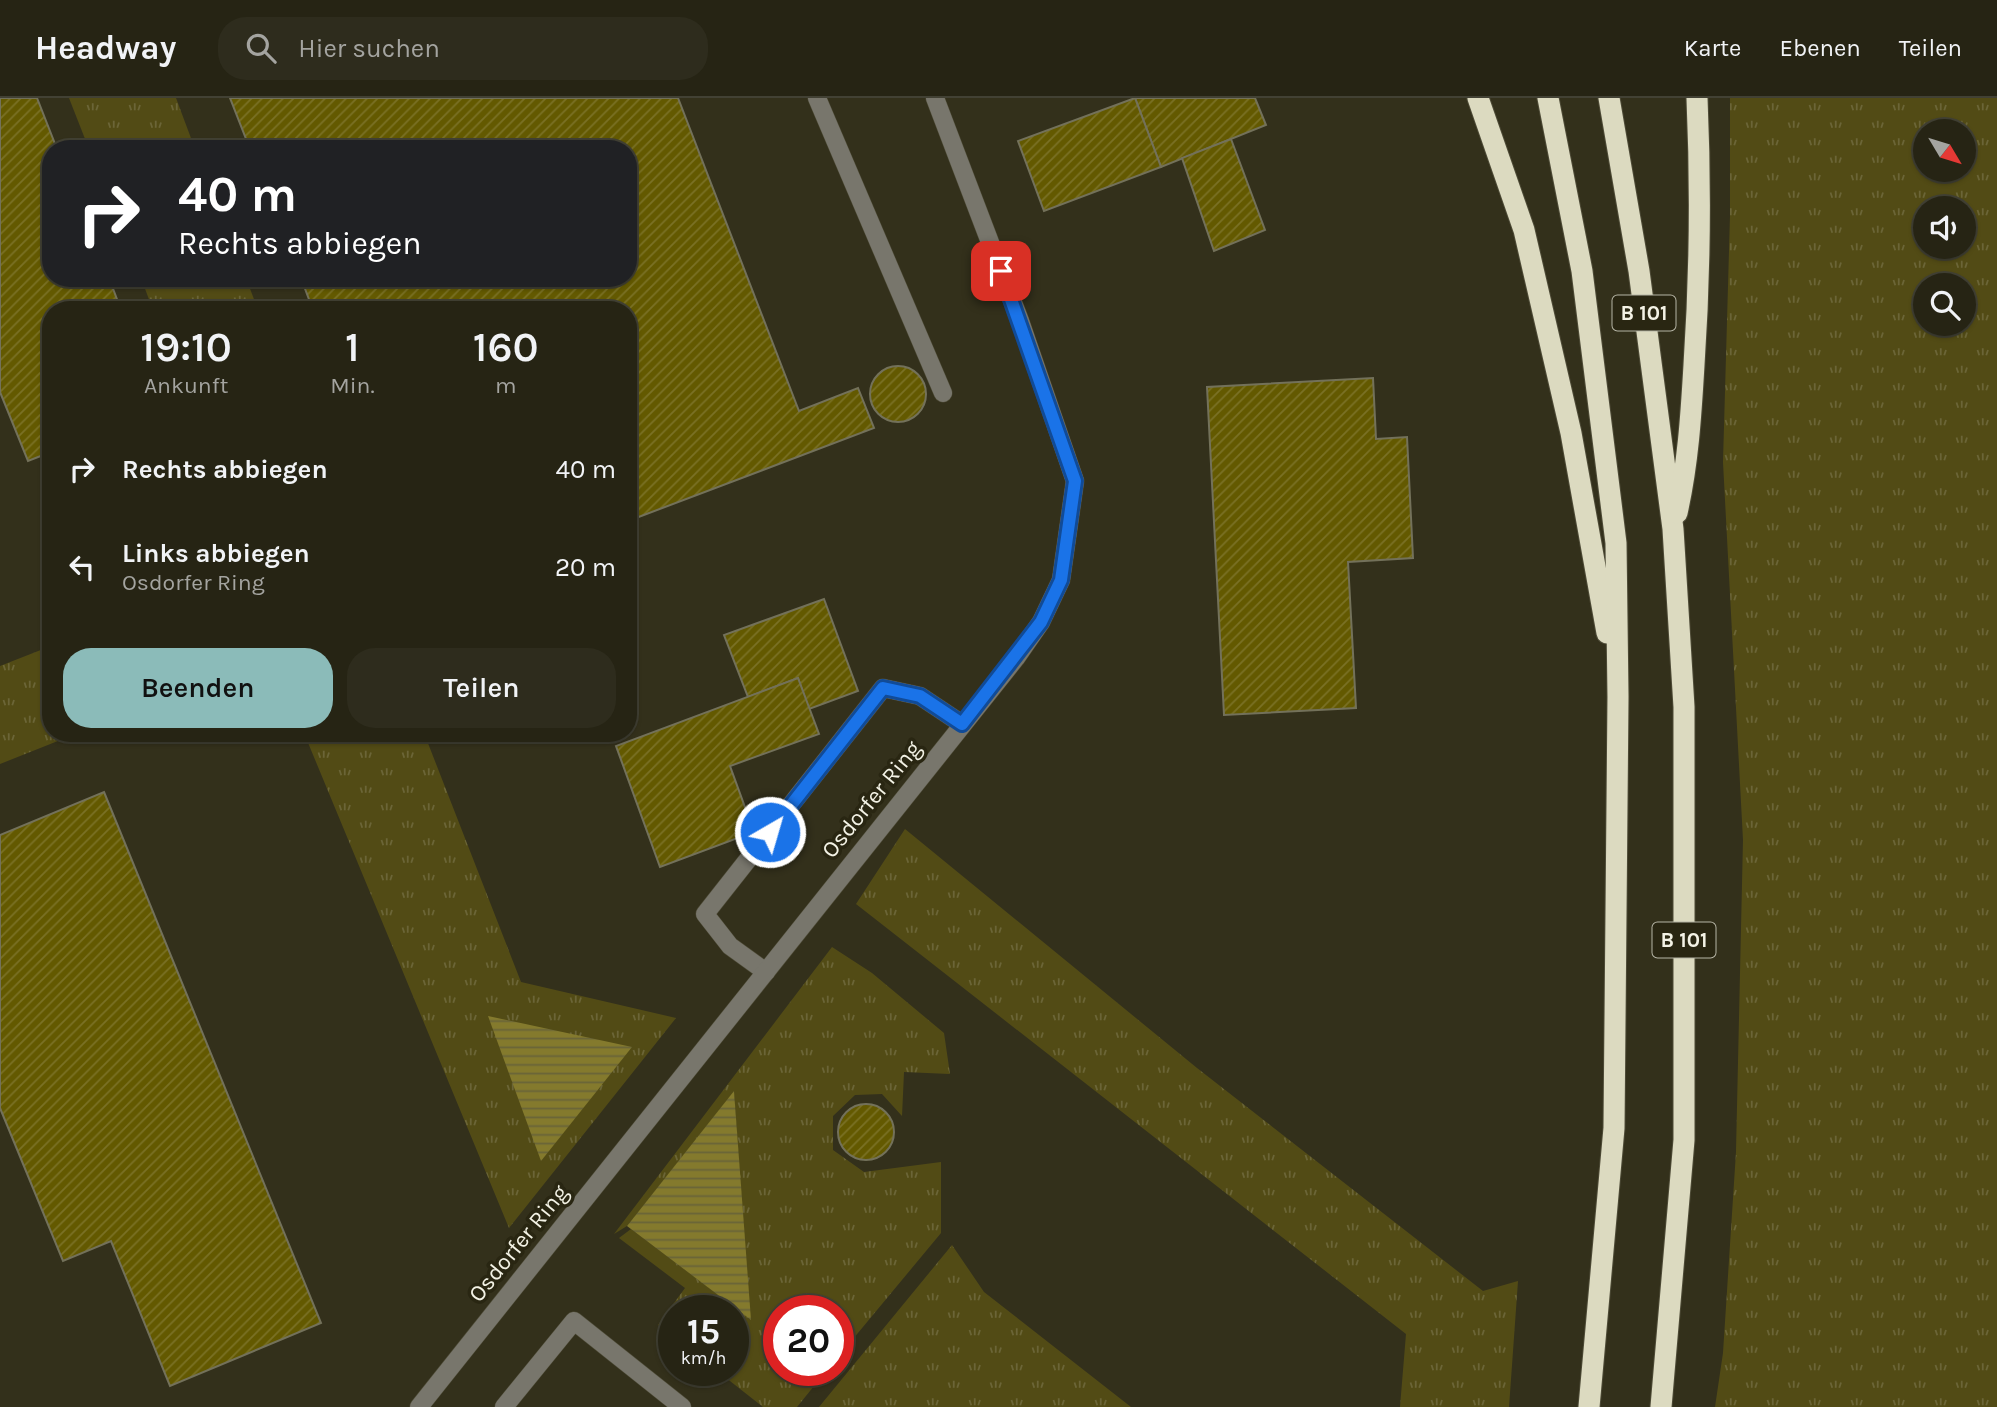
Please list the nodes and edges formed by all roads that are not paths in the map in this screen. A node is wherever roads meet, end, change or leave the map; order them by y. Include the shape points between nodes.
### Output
1 (817, 98) edge
2 (935, 98) edge
3 (1478, 98) edge
4 (1548, 98) edge
5 (1609, 98) edge
6 (1697, 98) edge
7 (943, 393) dead end
8 (1673, 529) junction
9 (1618, 697) junction
10 (962, 724) junction
11 (766, 972) junction
12 (419, 1407) edge
13 (505, 1407) edge
14 (682, 1407) edge
15 (1589, 1407) edge
16 (1661, 1407) edge

1 - 7 street
2 - 10 street, Osdorfer Ring via 1075,481 1061,580 1041,622
3 - 9 highway via 1524,230 1571,433
4 - 9 highway, B 101 via 1582,271 1614,529
5 - 8 highway, B 101 via 1639,271
6 - 8 highway via 1701,201 1698,305 1687,467
8 - 16 highway, B 101 via 1684,707 1684,1140
9 - 15 highway, B 101 via 1614,1128
10 - 11 street, Osdorfer Ring
10 - 11 street via 920,696 883,688 705,914 730,946
11 - 12 street, Osdorfer Ring
13 - 14 street via 574,1321

